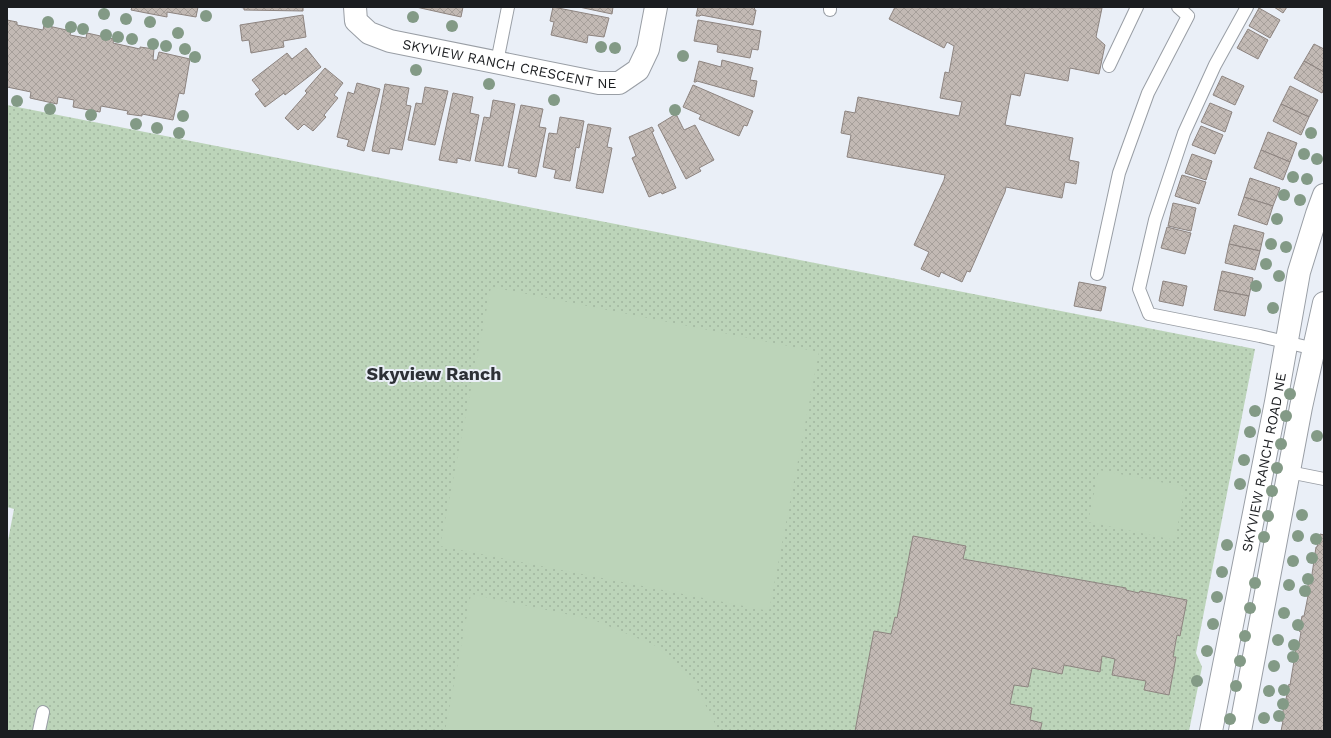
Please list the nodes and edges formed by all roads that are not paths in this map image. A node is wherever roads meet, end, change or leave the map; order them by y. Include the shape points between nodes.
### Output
1 (355, 7) edge
2 (508, 7) edge
3 (656, 7) edge
4 (1137, 7) edge
5 (1178, 7) edge
6 (1247, 7) edge
7 (497, 62) junction
8 (1110, 66) dead end
9 (1324, 195) edge
10 (1097, 274) dead end
11 (1324, 303) edge
12 (1286, 342) junction
13 (1319, 350) edge
14 (1289, 472) junction
15 (1324, 479) edge
16 (43, 712) dead end
17 (39, 731) edge
18 (1211, 731) edge
19 (1240, 731) edge

1 - 7 street, SKYVIEW RANCH CRESCENT NE via 356,21 369,33 390,41
2 - 7 lane
3 - 7 street, SKYVIEW RANCH CRESCENT NE via 648,49 638,70 618,83 599,83
4 - 8 lane
5 - 10 lane via 1188,16 1148,93 1119,174
6 - 12 lane via 1215,65 1184,133 1155,220 1139,289 1149,314
9 - 12 street, SKYVIEW RANCH ROAD NE via 1299,272
11 - 13 street, SKYVIEW RANCH ROAD NE
12 - 13 lane
12 - 18 street, SKYVIEW RANCH ROAD NE
13 - 14 street, SKYVIEW RANCH ROAD NE
14 - 15 lane
14 - 19 street, SKYVIEW RANCH ROAD NE
16 - 17 lane

